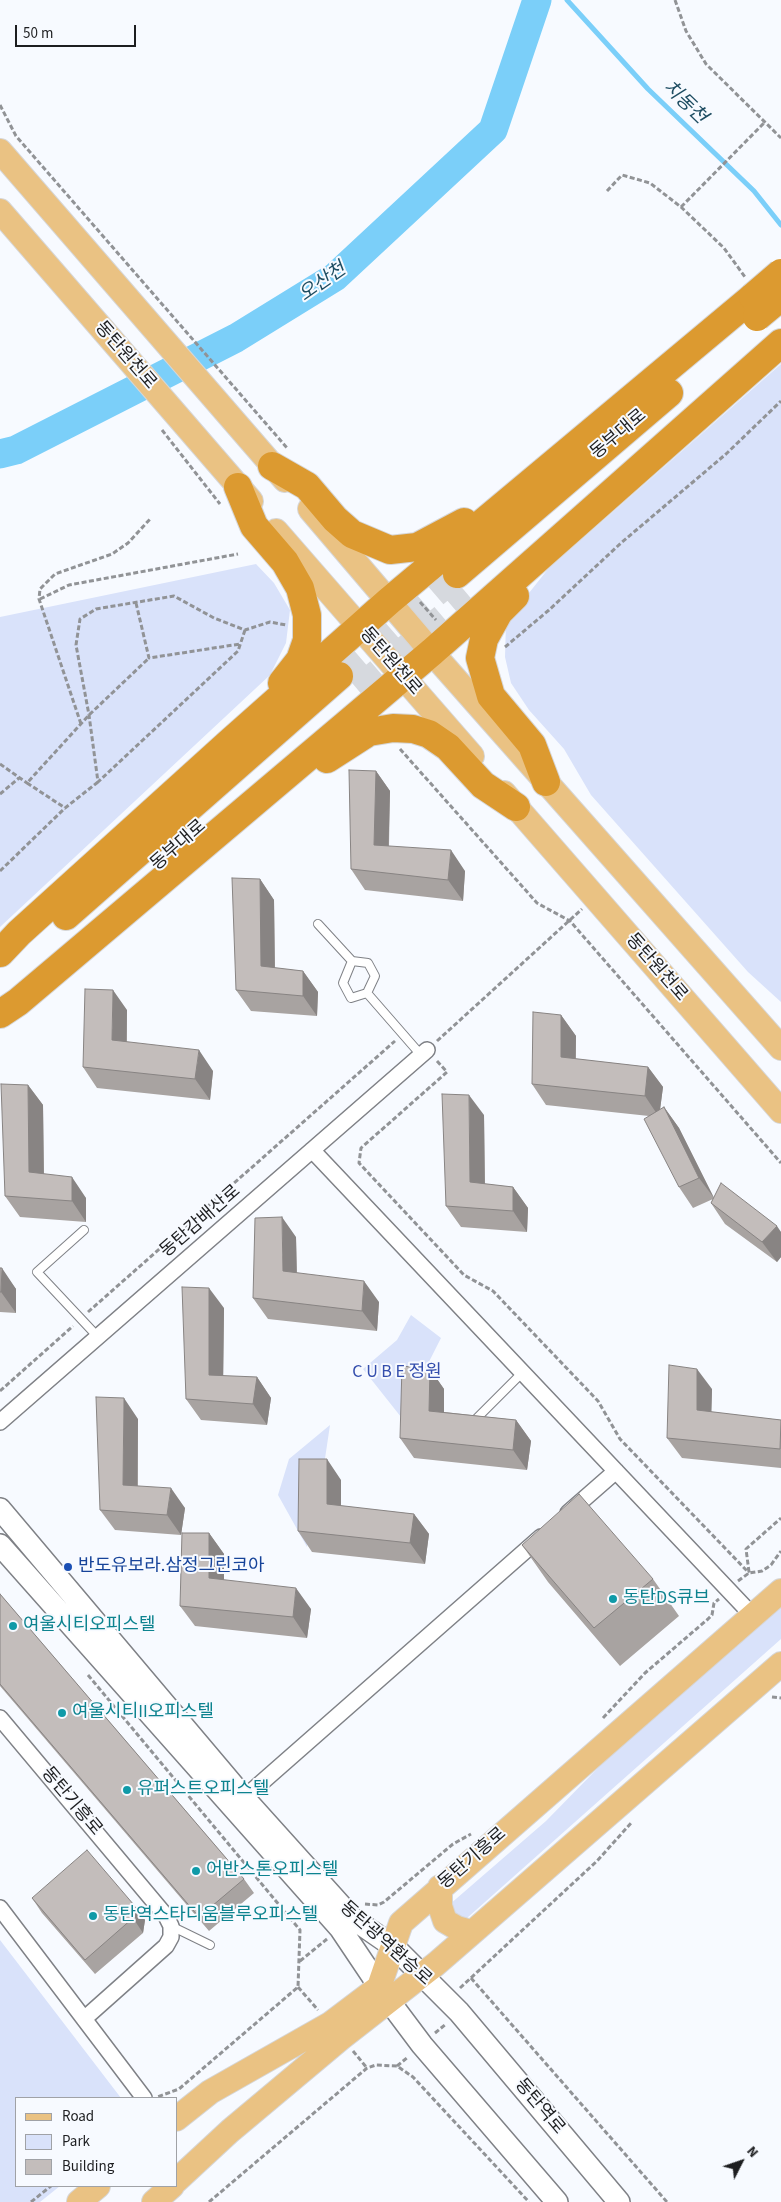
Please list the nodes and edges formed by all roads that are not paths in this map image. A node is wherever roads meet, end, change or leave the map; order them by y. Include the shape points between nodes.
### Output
1 (0, 151) edge
2 (6, 218) edge
3 (781, 273) edge
4 (781, 297) edge
5 (767, 319) edge
6 (282, 461) junction
7 (238, 487) junction
8 (488, 518) junction
9 (533, 562) junction
10 (463, 585) tunnel mouth
11 (398, 594) junction
12 (359, 627) junction
13 (441, 644) junction
14 (402, 677) junction
15 (229, 743) junction
16 (546, 782) junction
17 (266, 791) junction
18 (516, 807) junction
19 (318, 924) dead end
20 (0, 953) edge
21 (352, 962) junction
22 (0, 974) edge
23 (367, 993) junction
24 (0, 1001) edge
25 (0, 1014) edge
26 (781, 1048) edge
27 (424, 1052) joint
28 (781, 1111) edge
29 (312, 1150) junction
30 (84, 1230) dead end
31 (98, 1336) junction
32 (522, 1373) junction
33 (474, 1421) edge
34 (0, 1422) edge
35 (616, 1471) junction
36 (0, 1509) edge
37 (0, 1545) edge
38 (781, 1591) edge
39 (753, 1616) junction
40 (781, 1664) edge
41 (0, 1718) edge
42 (244, 1798) junction
43 (440, 1887) junction
44 (0, 1908) edge
45 (171, 1926) junction
46 (471, 1932) junction
47 (210, 1945) dead end
48 (394, 1948) junction
49 (422, 1974) junction
50 (384, 1994) junction
51 (459, 2012) joint
52 (84, 2019) junction
53 (151, 2097) edge
54 (178, 2117) edge
55 (178, 2180) edge
56 (97, 2187) edge
57 (171, 2187) edge
58 (79, 2202) edge
59 (154, 2202) edge
60 (557, 2202) edge
61 (620, 2202) edge

1 - 6 main road via 54,197
2 - 7 main road, 동탄원천로
3 - 5 highway, bridge
4 - 5 highway, 동부대로, bridge
5 - 8 highway
5 - 9 highway
5 - 10 highway, 동부대로
6 - 8 highway via 352,534 390,550 417,547 468,520
6 - 11 main road
7 - 12 main road, 동탄원천로
7 - 15 highway via 254,526 285,562 300,588 308,629 300,660
8 - 11 highway
9 - 13 highway
9 - 16 highway via 525,586 499,612 491,625 480,658 491,696 532,745
11 - 12 highway
11 - 13 main road
12 - 14 main road, 동탄원천로
12 - 15 highway
13 - 14 highway
13 - 16 main road
14 - 17 highway
14 - 18 main road, 동탄원천로
15 - 20 highway
16 - 26 main road
17 - 18 highway via 319,764 369,732 413,729 429,734 448,747 483,785
17 - 25 highway
18 - 28 main road, 동탄원천로
19 - 21 lane
21 - 23 lane via 368,963 375,976
21 - 23 lane via 343,983 351,998
22 - 24 highway, 동부대로 via 348,683
23 - 27 lane
27 - 29 street, 동탄감배산로
29 - 31 street, 동탄감배산로
29 - 32 street
30 - 31 lane via 37,1272
31 - 34 street, 동탄감배산로
32 - 33 lane
32 - 35 street
35 - 39 street
35 - 42 street
36 - 42 street, 동탄광역환승로
37 - 50 street, 동탄광역환승로 via 340,1928
38 - 39 main road, 동탄기흥로
39 - 43 main road, 동탄기흥로
40 - 46 main road, 동탄기흥로
41 - 45 street, 동탄기흥로
42 - 48 street, 동탄광역환승로 via 352,1918
43 - 46 main road via 440,1906 446,1921
43 - 48 main road, 동탄기흥로 via 401,1923
44 - 52 street
45 - 47 lane
45 - 52 street via 171,1937 166,1946
46 - 49 main road, 동탄기흥로
48 - 49 street, 동탄광역환승로
48 - 50 main road, 동탄기흥로
49 - 50 main road, 동탄기흥로
49 - 51 street, 동탄광역환승로
50 - 54 main road, 동탄기흥로 via 210,2092
50 - 55 main road, 동탄기흥로
50 - 60 street, 동탄광역환승로 via 422,2044
51 - 61 street, 동탄역로
52 - 53 street
56 - 58 main road
57 - 59 main road

